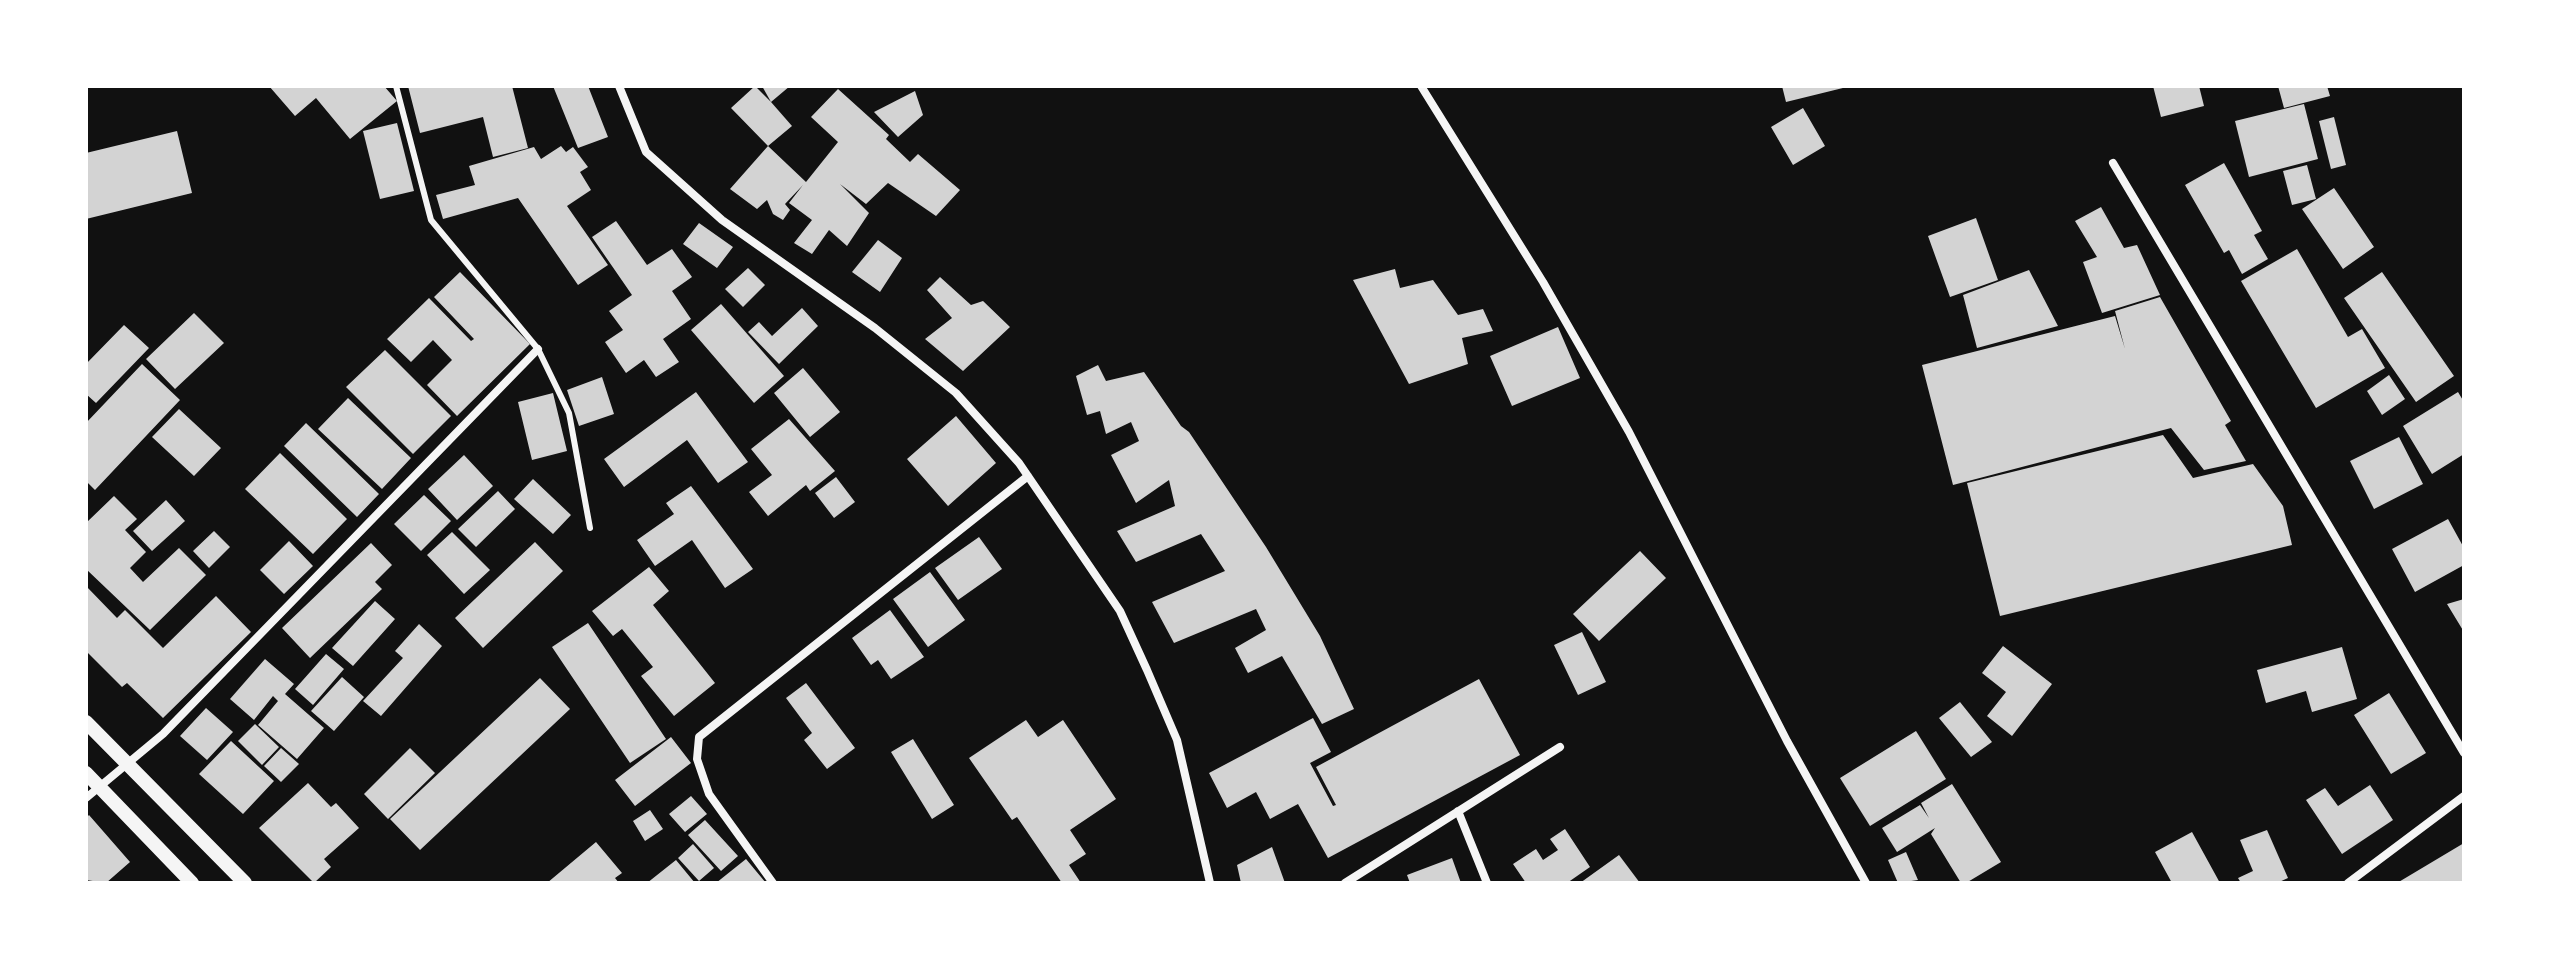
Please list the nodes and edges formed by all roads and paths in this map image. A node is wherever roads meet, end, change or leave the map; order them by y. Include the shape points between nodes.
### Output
1 (396, 86) edge
2 (619, 86) edge
3 (1421, 86) edge
4 (2113, 163) dead end
5 (538, 349) junction
6 (1028, 476) junction
7 (590, 528) dead end
8 (86, 722) edge
9 (1560, 747) dead end
10 (2464, 753) edge
11 (127, 763) junction
12 (86, 773) edge
13 (99, 785) junction
14 (2464, 796) edge
15 (86, 798) edge
16 (1458, 811) junction
17 (192, 883) edge
18 (245, 883) edge
19 (773, 883) edge
20 (1210, 883) edge
21 (1345, 883) edge
22 (1487, 883) edge
23 (1866, 883) edge
24 (2348, 883) edge

1 - 5 lane via 431,220
2 - 6 street via 646,152 722,220 875,328 956,393
3 - 23 street via 1629,432
4 - 10 street
5 - 7 lane via 569,413
5 - 11 street via 163,734
6 - 19 street via 699,737 697,759 709,794
6 - 20 street via 1120,611 1147,670 1177,740
8 - 11 street
9 - 16 street
11 - 13 street
11 - 18 street
12 - 13 street
13 - 15 street
13 - 17 street
14 - 24 street
16 - 21 street
16 - 22 street

